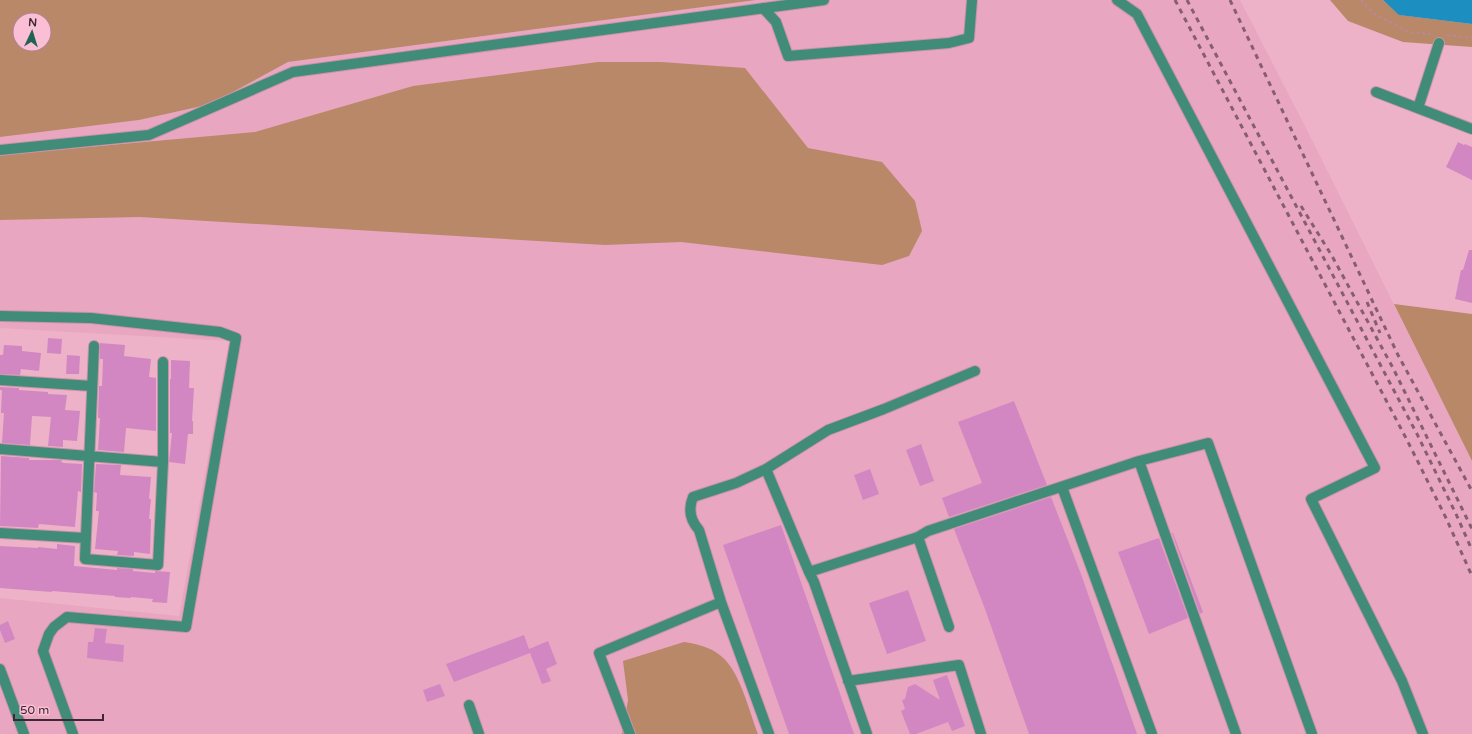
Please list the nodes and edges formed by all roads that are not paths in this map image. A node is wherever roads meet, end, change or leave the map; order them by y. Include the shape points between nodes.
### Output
1 (824, 0) edge
2 (972, 0) edge
3 (1117, 0) edge
4 (763, 8) junction
5 (1440, 38) road end
6 (1376, 92) dead end
7 (1418, 108) junction
8 (1472, 129) edge
9 (0, 150) edge
10 (0, 316) edge
11 (94, 346) dead end
12 (163, 362) dead end
13 (974, 371) dead end
14 (0, 380) edge
15 (92, 386) junction
16 (0, 449) edge
17 (89, 456) junction
18 (1139, 461) junction
19 (163, 462) junction
20 (766, 469) junction
21 (1062, 486) junction
22 (0, 533) edge
23 (918, 537) junction
24 (85, 538) junction
25 (809, 572) junction
26 (721, 602) junction
27 (948, 627) dead end
28 (0, 669) edge
29 (848, 681) junction
30 (469, 705) dead end
31 (24, 734) edge
32 (73, 734) edge
33 (479, 734) edge
34 (630, 734) edge
35 (769, 734) edge
36 (867, 734) edge
37 (980, 734) edge
38 (1152, 734) edge
39 (1236, 734) edge
40 (1312, 734) edge
41 (1423, 734) edge

1 - 4 street
2 - 4 street via 970,38 949,43 788,56 776,22
3 - 41 street via 1137,14 1375,468 1311,499 1402,681
4 - 9 street via 293,72 149,134
5 - 7 street
6 - 7 street
7 - 8 street
10 - 32 street via 91,318 220,332 236,338 186,627 67,617 54,627 43,651
11 - 15 street
12 - 19 street
13 - 20 street via 828,430
14 - 15 street
15 - 17 street
16 - 17 street
17 - 19 street
17 - 24 street
18 - 21 street
18 - 39 street
18 - 40 street via 1208,443
19 - 24 street via 158,565 84,559
20 - 25 street
20 - 26 street via 736,483 693,497 691,501 691,516 699,530
21 - 23 street via 928,530
21 - 38 street
22 - 24 street
23 - 25 street
23 - 27 street
25 - 29 street
26 - 34 street via 599,653
26 - 35 street
28 - 31 street
29 - 36 street
29 - 37 street via 959,664
30 - 33 street

